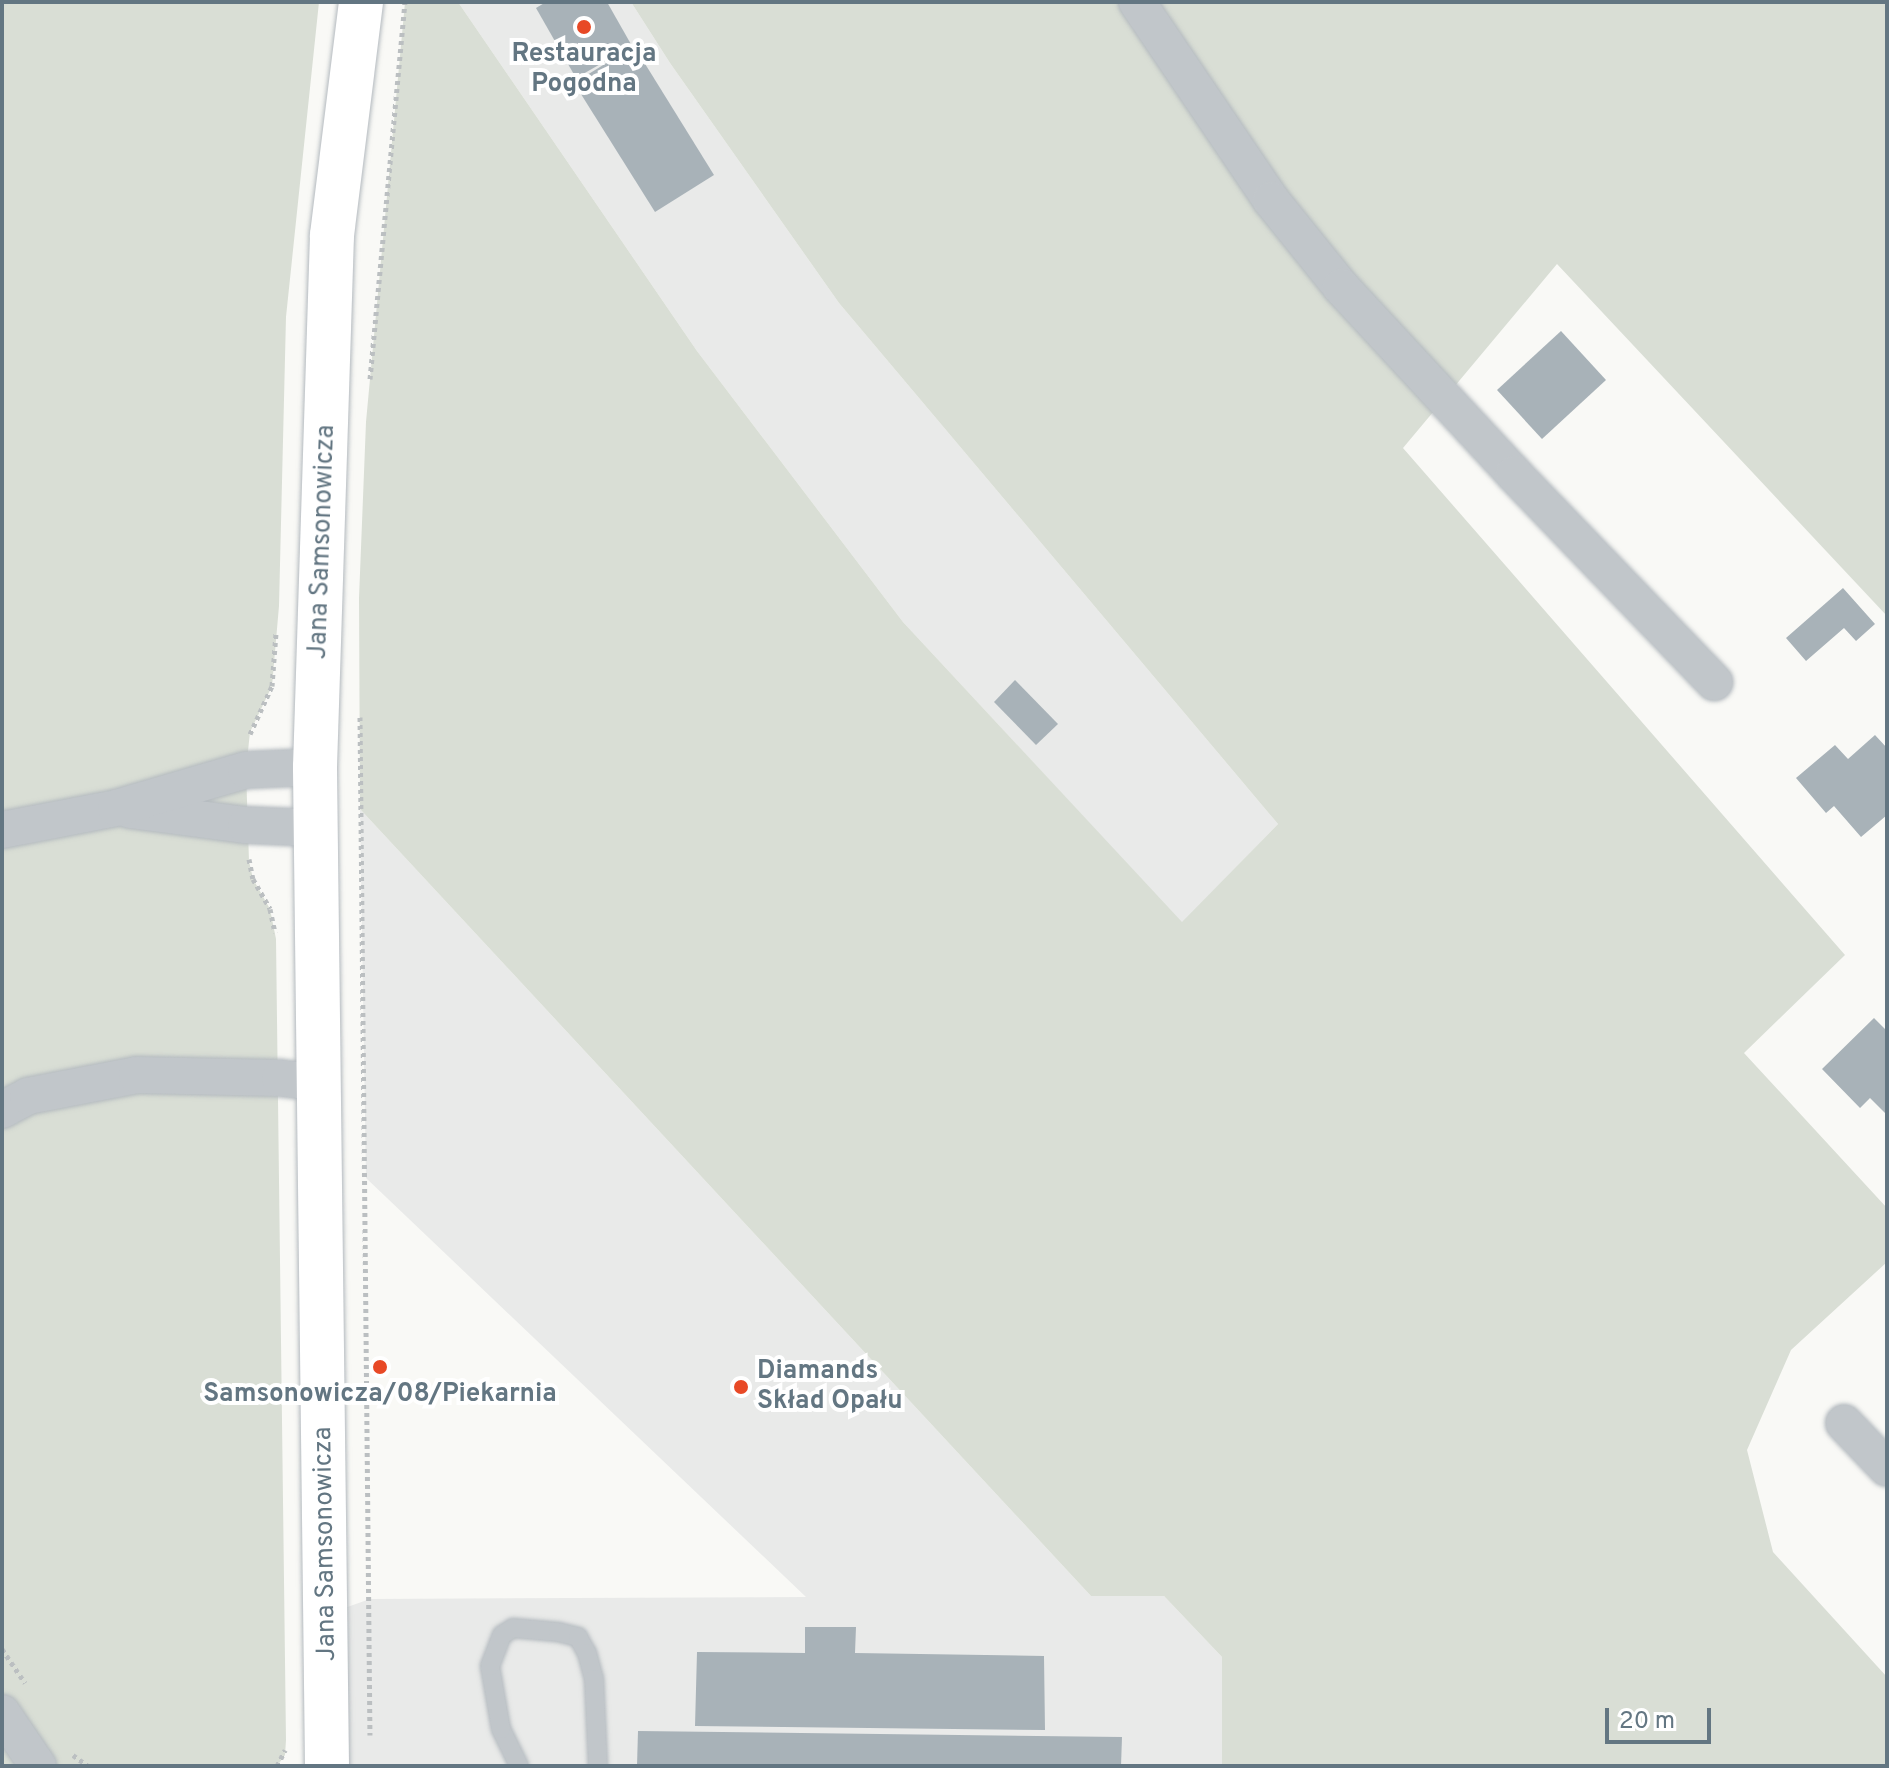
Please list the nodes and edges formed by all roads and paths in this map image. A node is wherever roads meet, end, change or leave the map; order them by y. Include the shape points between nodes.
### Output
1 (361, 2) edge
2 (405, 2) edge
3 (1137, 2) edge
4 (369, 391) dead end
5 (1714, 682) dead end
6 (360, 704) dead end
7 (315, 767) junction
8 (116, 808) junction
9 (315, 828) junction
10 (2, 830) edge
11 (236, 856) dead end
12 (249, 861) dead end
13 (319, 1083) junction
14 (2, 1110) edge
15 (1844, 1423) dead end
16 (1887, 1468) edge
17 (2, 1713) edge
18 (370, 1739) dead end
19 (38, 1766) edge
20 (327, 1766) edge
21 (519, 1766) edge
22 (598, 1766) edge

1 - 7 main road, Jana Samsonowicza via 332,235
2 - 4 path
3 - 5 street via 1271,200 1341,287
6 - 18 path
7 - 8 street via 246,770
7 - 9 main road, Jana Samsonowicza
8 - 9 street
8 - 10 street
9 - 13 main road, Jana Samsonowicza
11 - 12 path
13 - 14 street via 137,1075 28,1096
13 - 20 main road, Jana Samsonowicza
15 - 16 street
17 - 19 street
21 - 22 lane via 501,1729 490,1666 502,1635 513,1628 578,1637 594,1679

